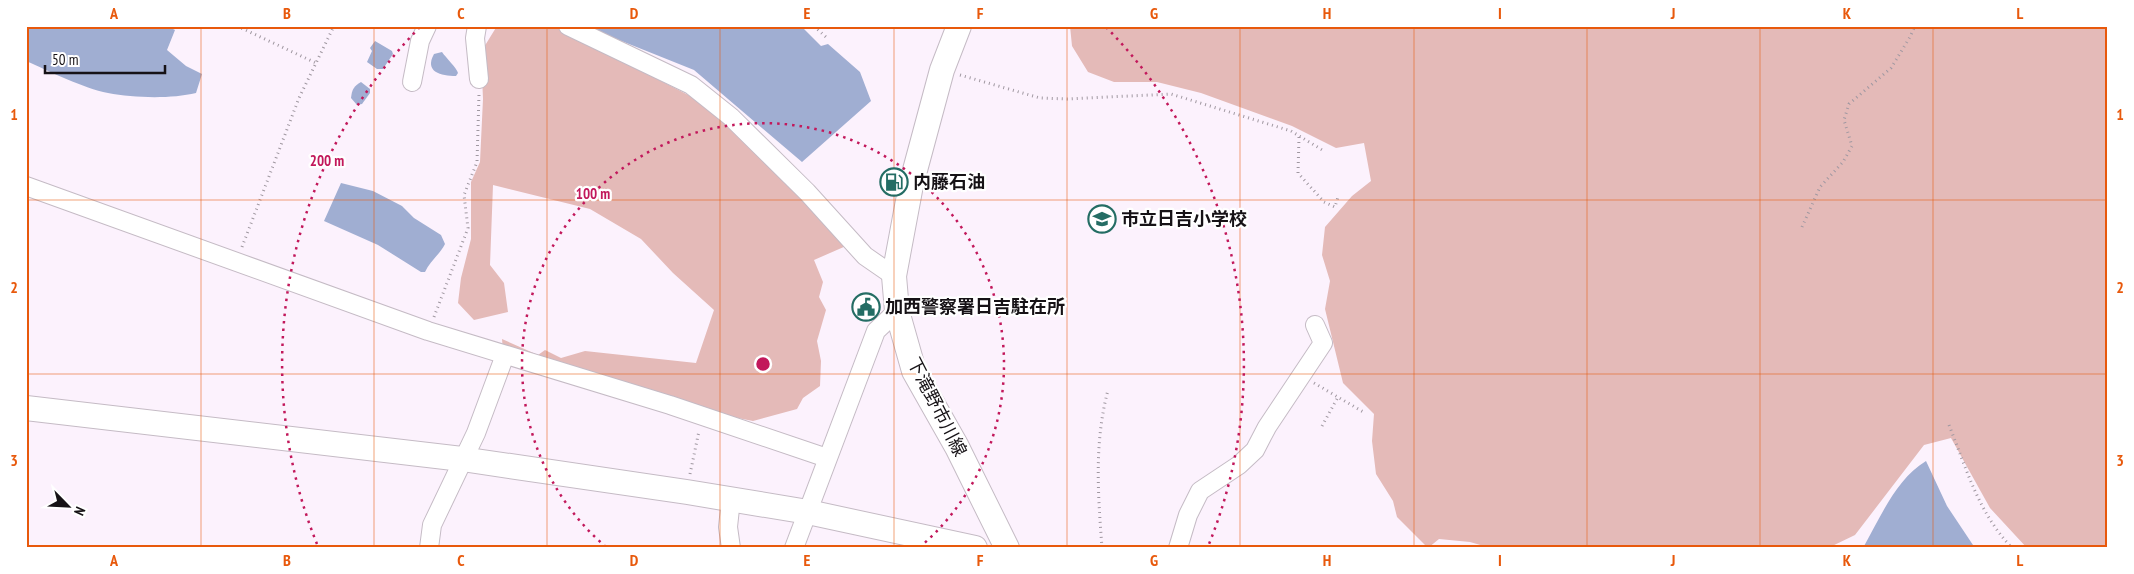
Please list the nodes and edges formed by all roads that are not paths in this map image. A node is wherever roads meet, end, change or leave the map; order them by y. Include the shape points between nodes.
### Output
1 (428, 26) edge
2 (477, 26) edge
3 (568, 26) edge
4 (959, 26) edge
5 (479, 79) road end
6 (412, 82) dead end
7 (26, 186) edge
8 (894, 276) junction
9 (898, 311) junction
10 (1315, 325) dead end
11 (505, 355) junction
12 (26, 408) edge
13 (827, 458) junction
14 (462, 459) junction
15 (731, 499) junction
16 (808, 512) junction
17 (1002, 547) edge
18 (429, 548) edge
19 (731, 548) edge
20 (794, 548) edge
21 (975, 548) edge
22 (1178, 548) edge

1 - 6 street via 420,41
2 - 5 street
3 - 8 street via 691,85 732,117 865,256
4 - 8 street, 下滝野市川線 via 942,70 911,185
7 - 11 street via 428,331
8 - 9 street, 下滝野市川線
9 - 13 street via 876,331
9 - 17 street, 下滝野市川線 via 914,370 957,447
10 - 22 street via 1323,343 1266,426 1255,450 1200,491 1188,515
11 - 13 street
11 - 14 street via 476,434
12 - 14 street
13 - 16 street
14 - 15 street
14 - 18 street via 432,525
15 - 16 street
15 - 19 street via 728,527
16 - 20 street
16 - 21 street

